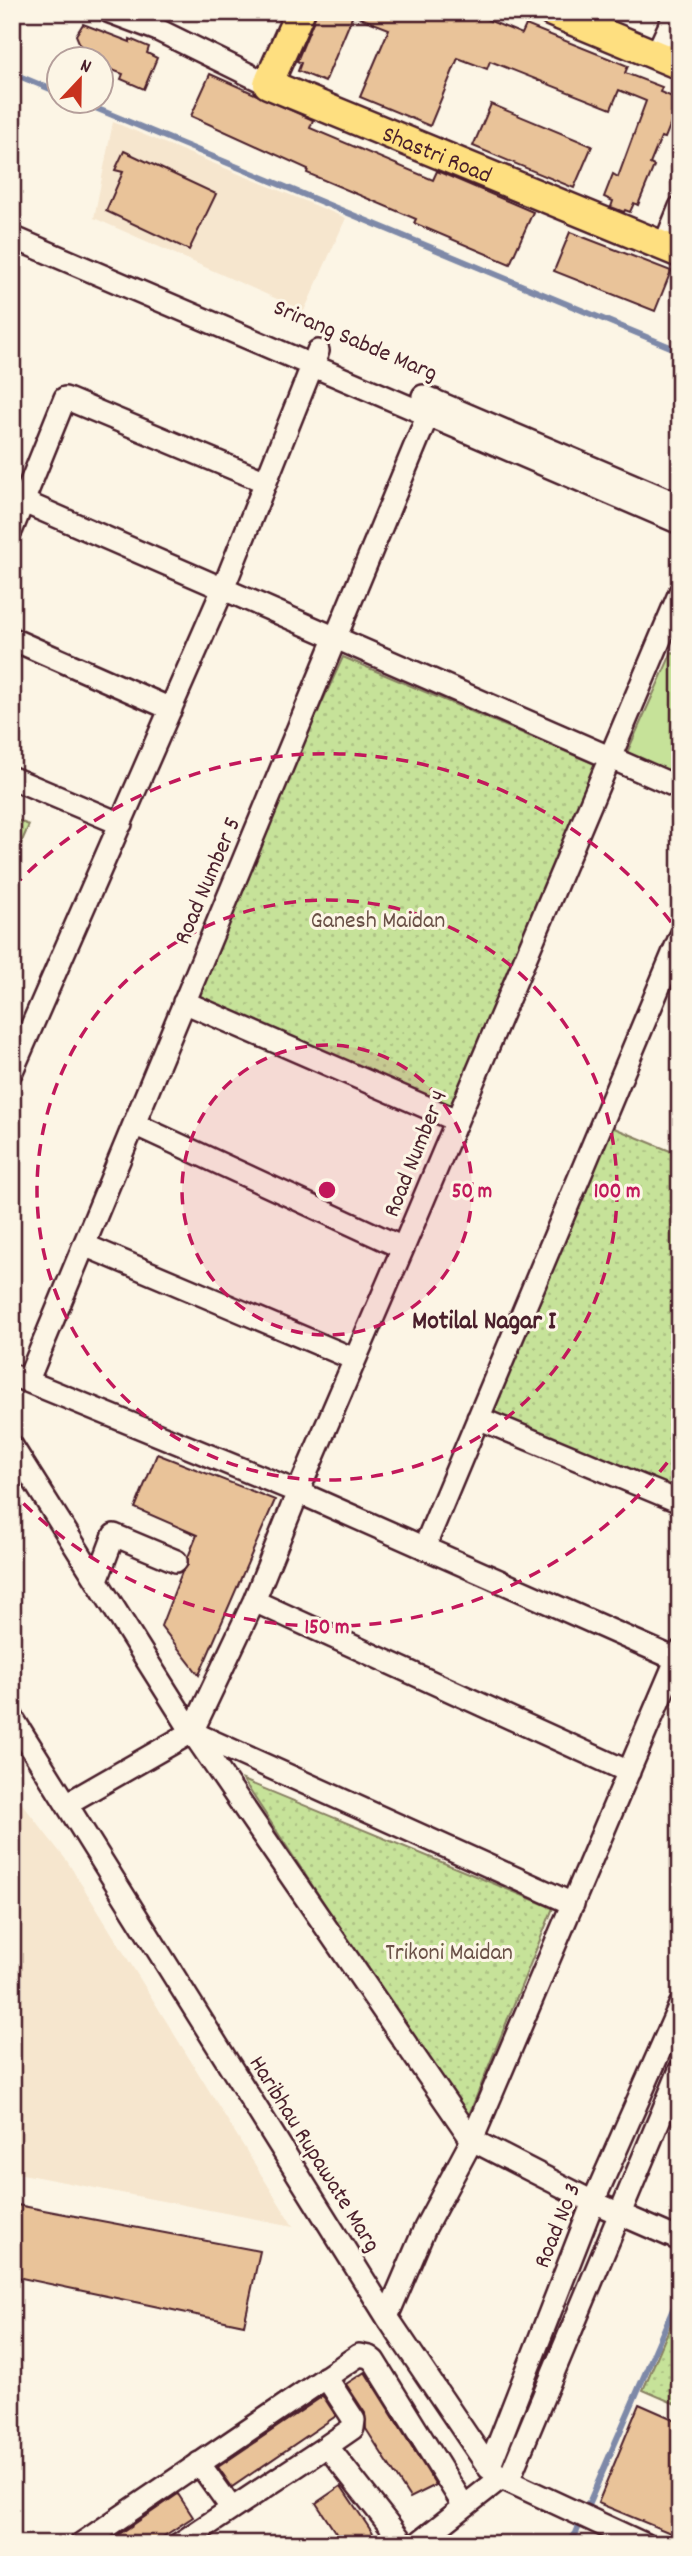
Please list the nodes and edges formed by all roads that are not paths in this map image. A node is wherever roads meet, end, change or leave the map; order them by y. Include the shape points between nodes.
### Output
1 (110, 12) edge
2 (300, 12) edge
3 (587, 12) edge
4 (676, 12) edge
5 (554, 13) edge
6 (160, 21) edge
7 (666, 54) edge
8 (268, 84) junction
9 (680, 207) edge
10 (12, 221) edge
11 (12, 237) edge
12 (672, 250) edge
13 (73, 255) junction
14 (316, 358) junction
15 (431, 407) junction
16 (548, 458) junction
17 (266, 482) junction
18 (24, 502) junction
19 (680, 505) edge
20 (680, 523) edge
21 (12, 529) edge
22 (223, 589) junction
23 (680, 592) edge
24 (335, 638) junction
25 (12, 639) edge
26 (171, 709) junction
27 (609, 758) junction
28 (12, 778) edge
29 (680, 788) edge
30 (121, 824) junction
31 (680, 937) edge
32 (184, 1002) junction
33 (12, 1070) edge
34 (456, 1120) junction
35 (134, 1124) junction
36 (84, 1245) junction
37 (403, 1248) junction
38 (354, 1360) junction
39 (20, 1378) edge
40 (478, 1418) junction
41 (12, 1446) edge
42 (298, 1492) junction
43 (680, 1502) edge
44 (424, 1548) junction
45 (176, 1561) dead end
46 (97, 1580) junction
47 (254, 1601) junction
48 (678, 1657) edge
49 (12, 1717) edge
50 (192, 1732) junction
51 (629, 1772) junction
52 (68, 1803) junction
53 (573, 1904) junction
54 (680, 2005) edge
55 (680, 2070) edge
56 (472, 2140) junction
57 (593, 2202) junction
58 (619, 2213) junction
59 (680, 2240) edge
60 (387, 2317) junction
61 (326, 2376) junction
62 (327, 2446) junction
63 (199, 2463) junction
64 (500, 2475) junction
65 (464, 2506) junction
66 (232, 2509) junction
67 (631, 2541) edge
68 (81, 2544) edge
69 (179, 2544) edge
70 (404, 2544) edge
71 (417, 2544) edge

1 - 6 street
2 - 8 main road
3 - 7 street
4 - 7 street
5 - 7 main road
6 - 8 street
8 - 12 main road, Shastri Road
9 - 12 street
10 - 13 street
11 - 13 street
13 - 14 street
14 - 15 street
14 - 17 street
15 - 16 street
15 - 24 street, Road Number 5
16 - 19 street
16 - 20 street
17 - 18 street via 65,398
17 - 22 street
18 - 21 street
18 - 22 street
22 - 24 street
22 - 26 street
23 - 27 street, Road Number 4
24 - 27 street
24 - 32 street, Road Number 5
25 - 26 street
26 - 30 street
27 - 29 street
27 - 34 street, Road Number 4
28 - 30 street
30 - 33 street
31 - 40 street
32 - 34 street
32 - 35 street, Road Number 5
34 - 37 street, Road Number 4
35 - 36 street, Road Number 5
35 - 37 street
36 - 38 street
36 - 39 street, Road Number 5
37 - 38 street, Road Number 4
38 - 42 street, Road Number 4
39 - 42 street
40 - 43 street
40 - 44 street
41 - 46 street
42 - 44 street
42 - 47 street, Road Number 4
44 - 48 street
45 - 46 street via 114,1535
46 - 50 street
47 - 50 street, Road Number 4
47 - 51 street
48 - 51 street
49 - 52 street, Haribhau Rupawate Marg
50 - 52 street
50 - 53 street
50 - 56 street
51 - 53 street
52 - 60 street, Haribhau Rupawate Marg
53 - 56 street
54 - 57 street, Road No 3
55 - 58 street
56 - 57 street
56 - 60 street via 425,2228
57 - 58 street
57 - 64 street, Road No 3
58 - 59 street
58 - 64 street
60 - 64 street, Haribhau Rupawate Marg
61 - 62 street via 355,2425
61 - 63 street
61 - 65 street via 359,2355 374,2361
62 - 66 street
62 - 70 street
63 - 66 street
63 - 68 street
64 - 65 street
64 - 67 street
65 - 71 street
66 - 69 street

